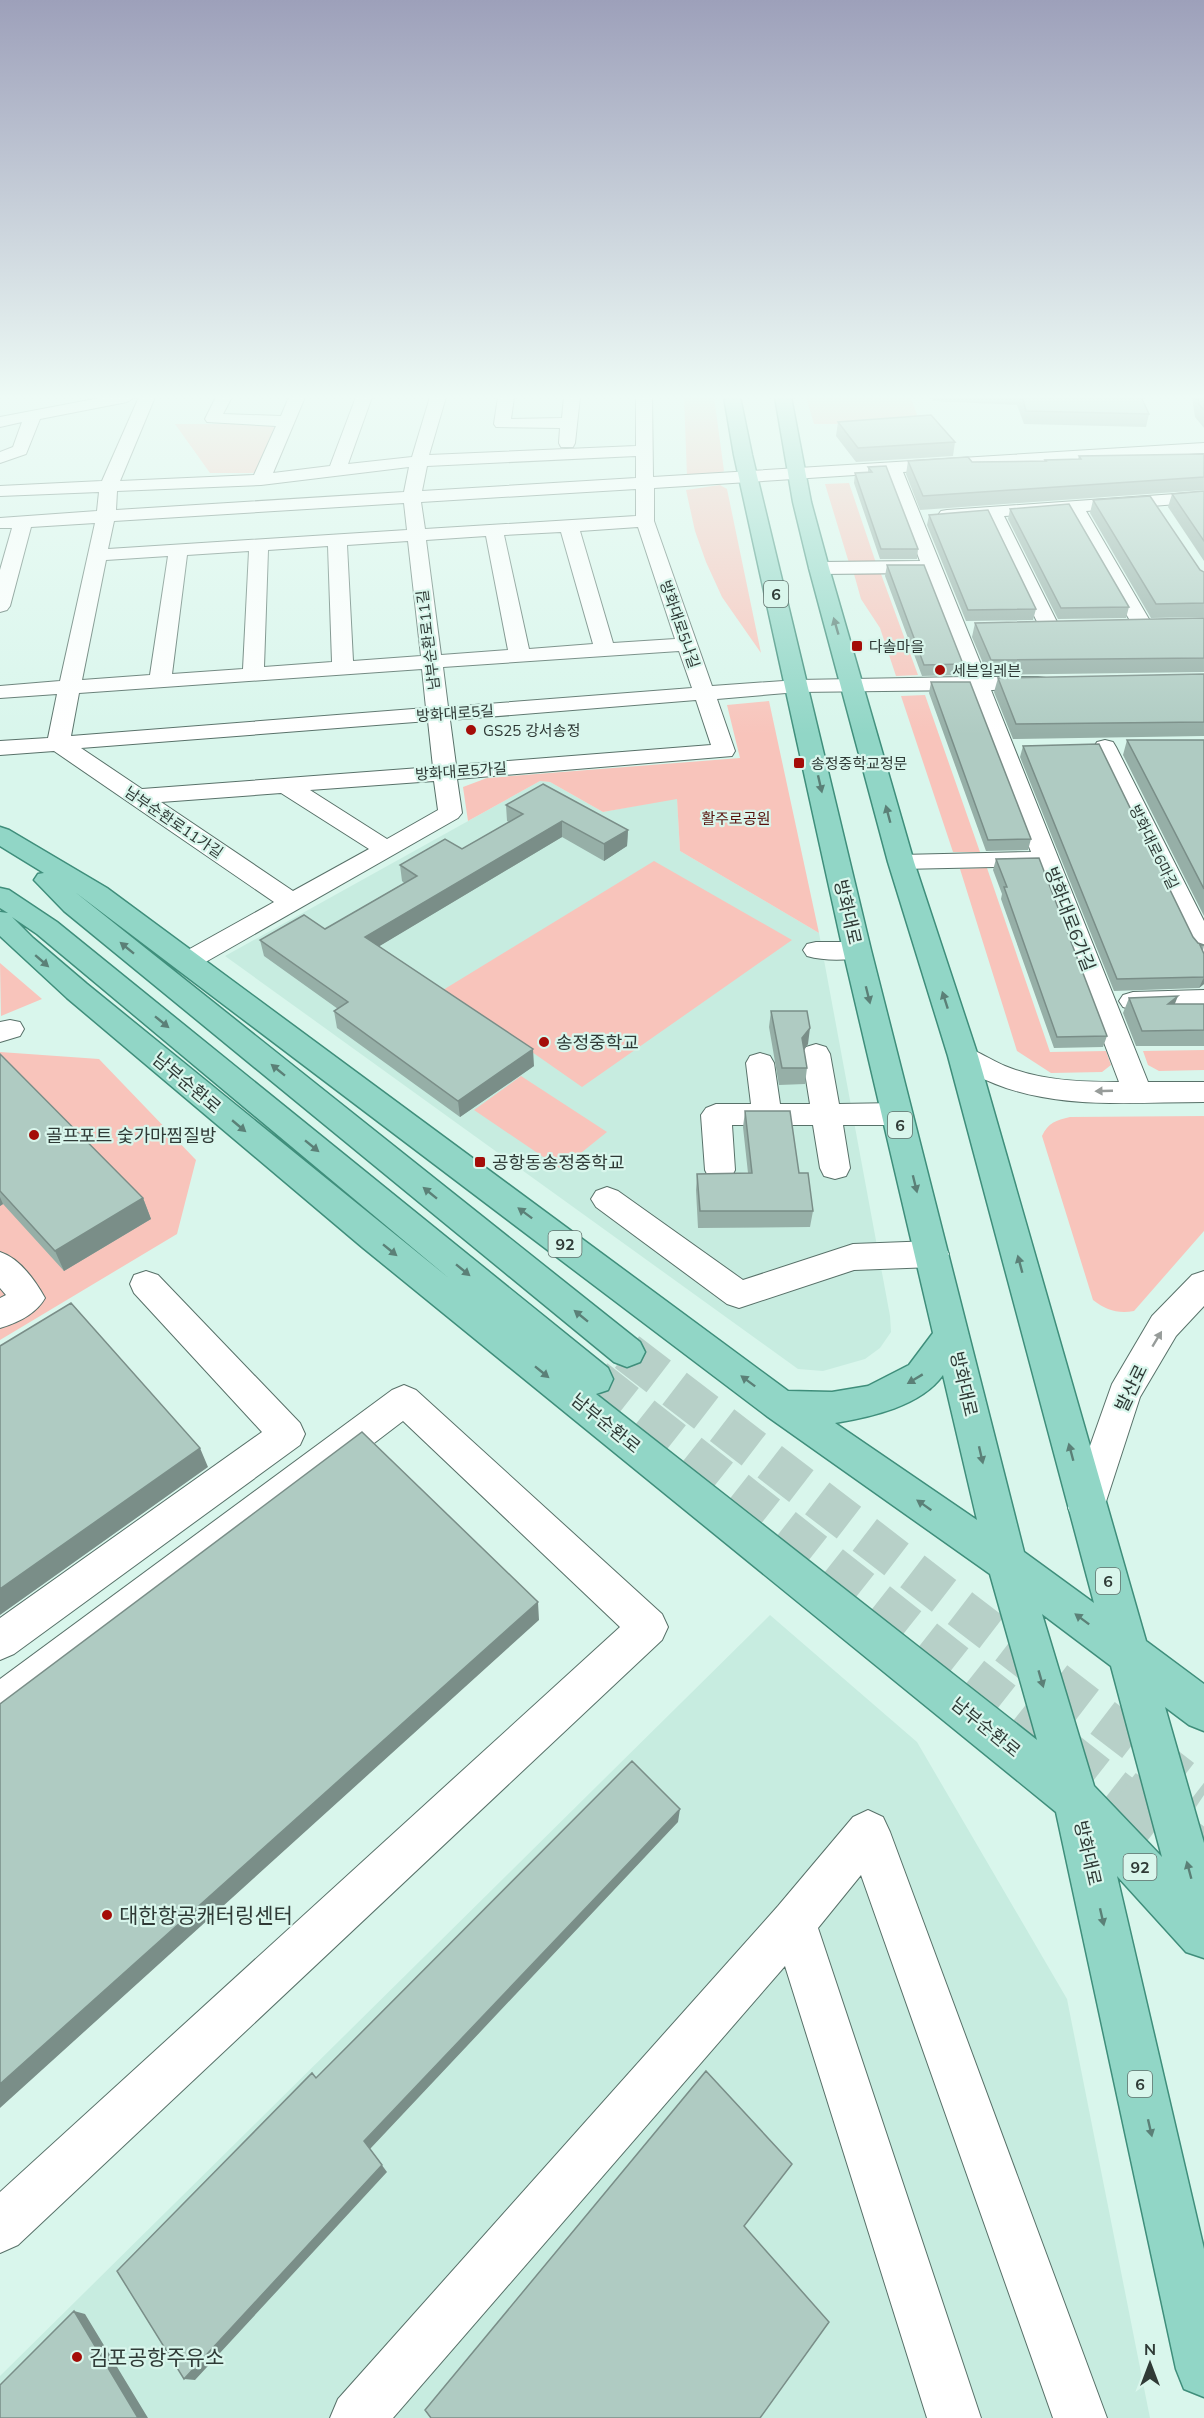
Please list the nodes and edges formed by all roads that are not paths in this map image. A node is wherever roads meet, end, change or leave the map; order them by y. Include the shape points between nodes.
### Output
1 (107, 510) edge
2 (211, 510) edge
3 (413, 510) edge
4 (644, 510) edge
5 (756, 510) edge
6 (804, 510) edge
7 (910, 510) edge
8 (1022, 510) edge
9 (1077, 510) edge
10 (1158, 510) edge
11 (993, 512) junction
12 (106, 516) junction
13 (913, 518) junction
14 (1165, 520) edge
15 (23, 521) junction
16 (645, 521) junction
17 (0, 523) edge
18 (569, 526) junction
19 (494, 530) junction
20 (416, 535) junction
21 (337, 540) junction
22 (259, 545) junction
23 (178, 550) junction
24 (98, 555) junction
25 (933, 567) junction
26 (819, 568) junction
27 (0, 606) edge
28 (1120, 627) edge
29 (1027, 628) edge
30 (1050, 628) junction
31 (1074, 628) edge
32 (957, 629) junction
33 (981, 629) edge
34 (688, 644) junction
35 (605, 650) junction
36 (520, 656) junction
37 (431, 662) junction
38 (343, 669) junction
39 (253, 675) junction
40 (160, 682) junction
41 (1062, 682) edge
42 (979, 683) junction
43 (853, 685) junction
44 (798, 686) junction
45 (70, 688) junction
46 (0, 692) edge
47 (705, 693) junction
48 (437, 714) junction
49 (58, 743) junction
50 (1105, 747) dead end
51 (0, 748) edge
52 (444, 772) junction
53 (285, 785) junction
54 (136, 796) junction
55 (0, 836) edge
56 (1047, 859) junction
57 (378, 860) junction
58 (901, 862) junction
59 (0, 896) edge
60 (290, 901) junction
61 (0, 920) edge
62 (1204, 947) edge
63 (816, 950) dead end
64 (857, 950) junction
65 (186, 962) junction
66 (1204, 999) edge
67 (1103, 1002) junction
68 (816, 1054) dead end
69 (963, 1056) junction
70 (760, 1062) dead end
71 (1137, 1090) junction
72 (1204, 1092) edge
73 (897, 1114) junction
74 (767, 1115) junction
75 (826, 1115) junction
76 (835, 1168) dead end
77 (720, 1170) dead end
78 (607, 1199) dead end
79 (933, 1254) junction
80 (0, 1265) edge
81 (146, 1284) dead end
82 (1204, 1284) edge
83 (0, 1315) edge
84 (952, 1335) junction
85 (627, 1352) tunnel mouth
86 (595, 1379) tunnel mouth
87 (781, 1406) junction
88 (1086, 1508) junction
89 (1007, 1563) junction
90 (0, 1641) edge
91 (1130, 1654) junction
92 (0, 1704) edge
93 (1204, 1710) edge
94 (1076, 1799) junction
95 (794, 1922) junction
96 (1204, 1926) edge
97 (1204, 1935) edge
98 (0, 2227) edge
99 (1204, 2369) edge
100 (363, 2416) edge
101 (954, 2418) edge
102 (1080, 2418) edge

1 - 12 street
2 - 12 street
3 - 20 street, 남부순환로11길
4 - 16 street, 방화대로5나길
5 - 44 main road, 방화대로 / 6
6 - 26 main road
7 - 13 street, 방화대로6가길
8 - 11 street
9 - 28 street via 1153,626
10 - 14 street
11 - 13 street
11 - 30 street
12 - 15 street
12 - 24 street
13 - 25 street, 방화대로6가길
15 - 17 street
15 - 27 street
16 - 18 street
16 - 34 street, 방화대로5나길
18 - 19 street
18 - 35 street
19 - 20 street
19 - 36 street
20 - 21 street
20 - 37 street, 남부순환로11길
21 - 22 street
21 - 38 street
22 - 23 street
22 - 39 street
23 - 24 street
23 - 40 street
24 - 45 street
25 - 26 street
25 - 32 street, 방화대로6가길
43 -> 26 main road
29 - 30 street
30 - 31 street
32 - 33 street
32 - 42 street, 방화대로6가길
34 - 35 street
34 - 47 street, 방화대로5나길
35 - 36 street
36 - 37 street
37 - 38 street
37 - 48 street, 남부순환로11길
38 - 39 street
39 - 40 street
40 - 45 street
41 - 42 street, 방화대로5길
42 - 43 street, 방화대로5길
42 - 56 street, 방화대로6가길 via 1015,748
43 - 44 street, 방화대로5길
58 -> 43 main road
44 - 47 street, 방화대로5길
44 -> 64 main road, 방화대로 / 6
45 - 46 street
45 - 49 street
47 - 48 street, 방화대로5길
47 - 52 street, 방화대로5가길 via 724,751
48 - 49 street, 방화대로5길
48 - 52 street, 남부순환로11길
49 - 51 street
49 - 54 street, 남부순환로11가길
50 - 62 street, 방화대로6마길
52 - 53 street, 방화대로5가길
52 - 57 street, 남부순환로11길 via 450,813
53 - 54 street, 방화대로5가길
53 - 57 street
54 - 60 street, 남부순환로11가길
55 - 65 main road, 92 via 98,894
85 -> 55 main road, 92 via 74,905
56 - 58 street
56 - 67 street, 방화대로6가길
57 - 60 street, 남부순환로11길
69 -> 58 main road
59 -> 86 main road, 남부순환로 via 47,928
60 - 65 street, 남부순환로11길
61 -> 94 main road, 남부순환로 / 92 via 77,991 374,1238
63 - 64 street
64 -> 73 main road, 방화대로 / 6
87 -> 65 main road, 92
66 - 67 street
67 - 71 street, 방화대로6가길
68 - 75 street
71 -> 69 street via 1079,1092 1034,1086 995,1073
88 -> 69 main road
70 - 74 street
71 - 72 street
73 - 75 street
73 -> 79 main road, 방화대로 / 6
74 - 75 street
74 - 77 street via 716,1115
75 - 76 street
78 - 79 street via 740,1296 853,1257
79 - 84 main road, 방화대로 / 6
80 - 83 street via 28,1298
81 - 90 street via 287,1434
88 -> 82 street, 발산로 via 1124,1394 1164,1326
84 -> 87 main road via 922,1376 874,1401 832,1407
84 -> 89 main road, 방화대로 / 6
89 -> 87 main road, 92
88 - 91 main road, 6
91 -> 89 main road, 92
89 -> 94 main road, 방화대로 / 6
91 - 93 main road, 92
96 -> 91 main road, 6
92 - 98 street via 404,1400 648,1627
94 - 97 main road, 남부순환로 / 92
94 -> 99 main road, 방화대로 / 6
95 - 100 street
95 - 101 street
95 - 102 street via 868,1832

